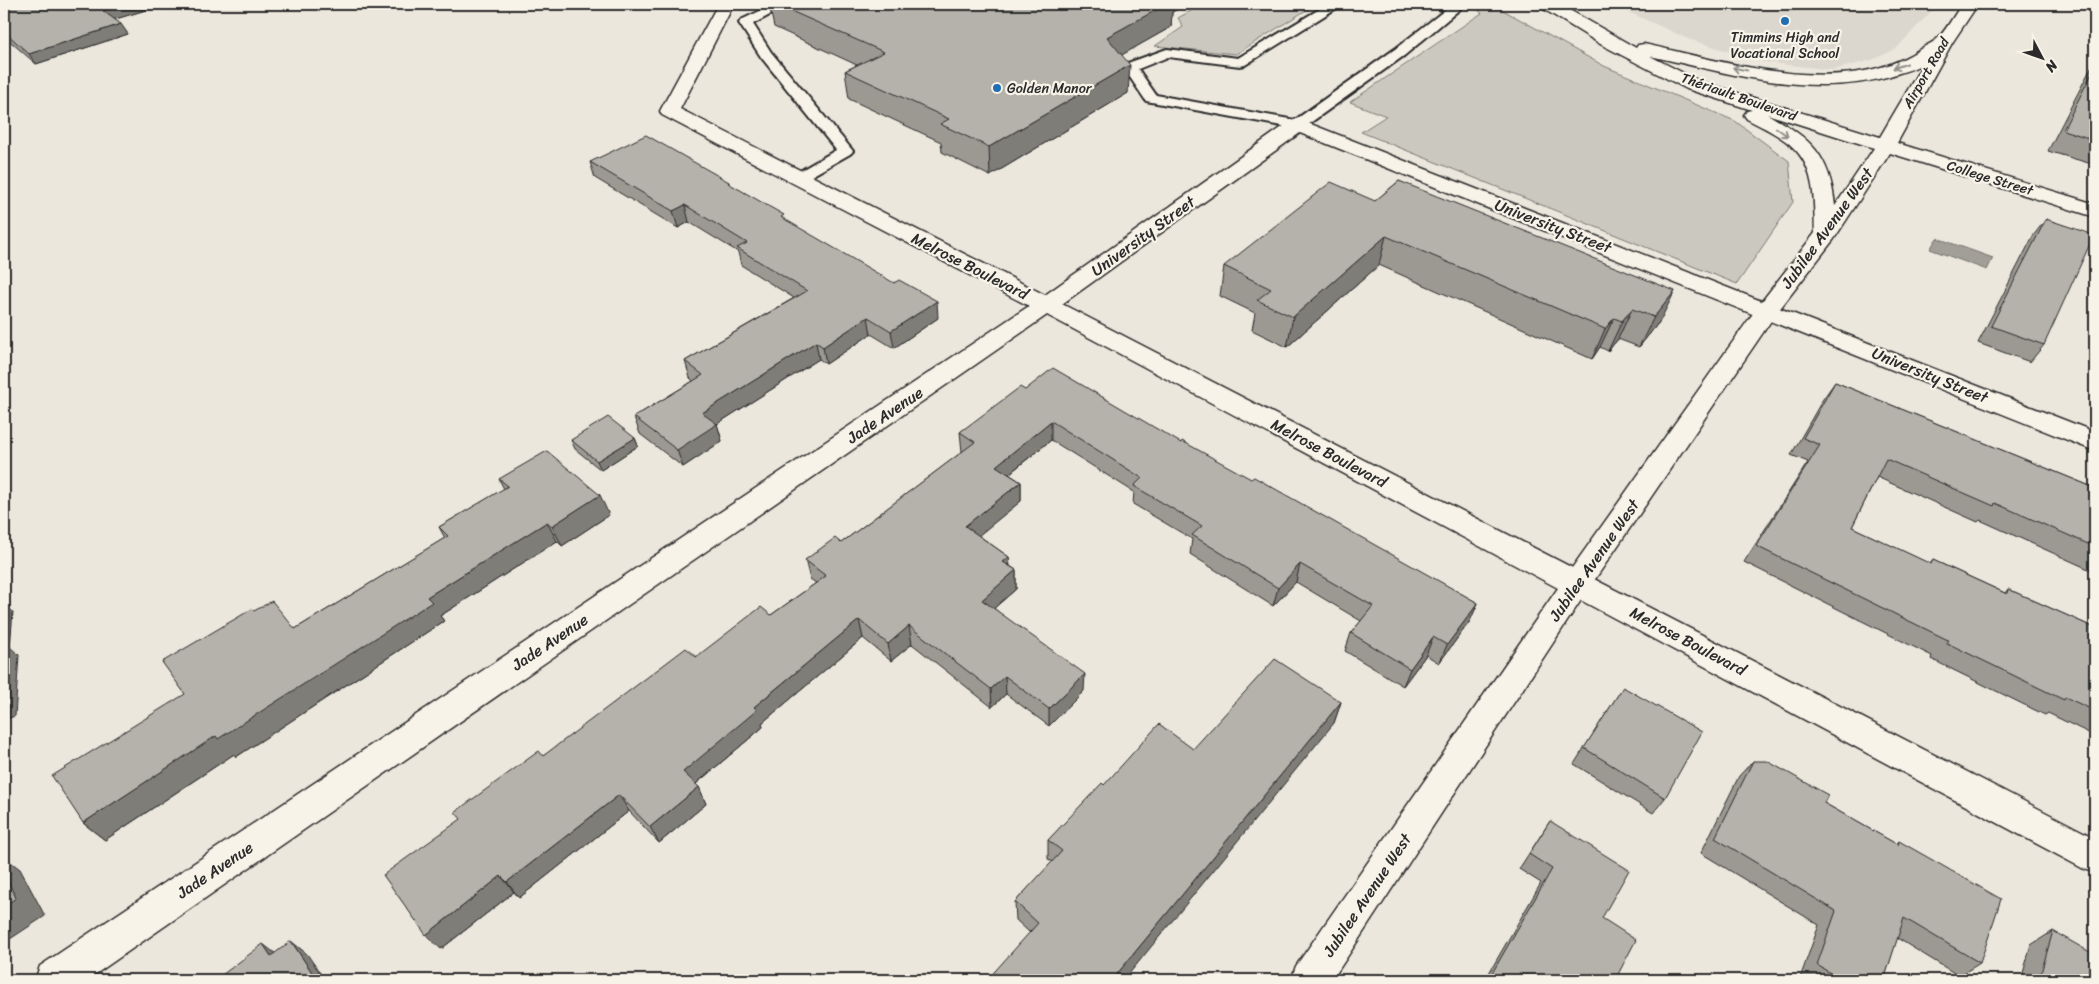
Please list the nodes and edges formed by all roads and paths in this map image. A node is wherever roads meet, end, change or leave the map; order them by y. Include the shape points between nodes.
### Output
1 (726, 4) edge
2 (784, 4) edge
3 (1336, 4) edge
4 (1439, 4) edge
5 (1548, 4) edge
6 (1970, 4) edge
7 (1608, 41) junction
8 (1943, 43) junction
9 (1693, 85) junction
10 (1298, 125) junction
11 (1886, 145) junction
12 (799, 178) junction
13 (2095, 211) edge
14 (1826, 234) junction
15 (1046, 305) junction
16 (1767, 310) junction
17 (2095, 442) edge
18 (1577, 583) junction
19 (2095, 856) edge
20 (54, 980) edge
21 (1310, 980) edge

1 - 12 street, Melrose Boulevard via 668,111
2 - 12 lane via 746,23 766,54 845,151
3 - 10 lane via 1240,62 1167,53 1130,67 1151,98
4 - 10 lane via 1454,9
5 - 7 street, Thériault Boulevard
6 - 8 street, Airport Road
8 -> 7 street via 1905,65 1870,76 1814,81 1774,76
7 - 9 street, Thériault Boulevard
8 - 11 street, Airport Road
9 - 11 street, Thériault Boulevard
9 -> 14 street via 1774,125 1806,149 1820,177
10 - 15 street, University Street
10 - 16 street, University Street
11 - 13 street, College Street
11 - 14 street, Jubilee Avenue West
12 - 15 street, Melrose Boulevard
14 - 16 street, Jubilee Avenue West
15 - 18 street, Melrose Boulevard
15 - 20 street, Jade Avenue
16 - 17 street, University Street
16 - 18 street, Jubilee Avenue West
18 - 19 street, Melrose Boulevard
18 - 21 street, Jubilee Avenue West

